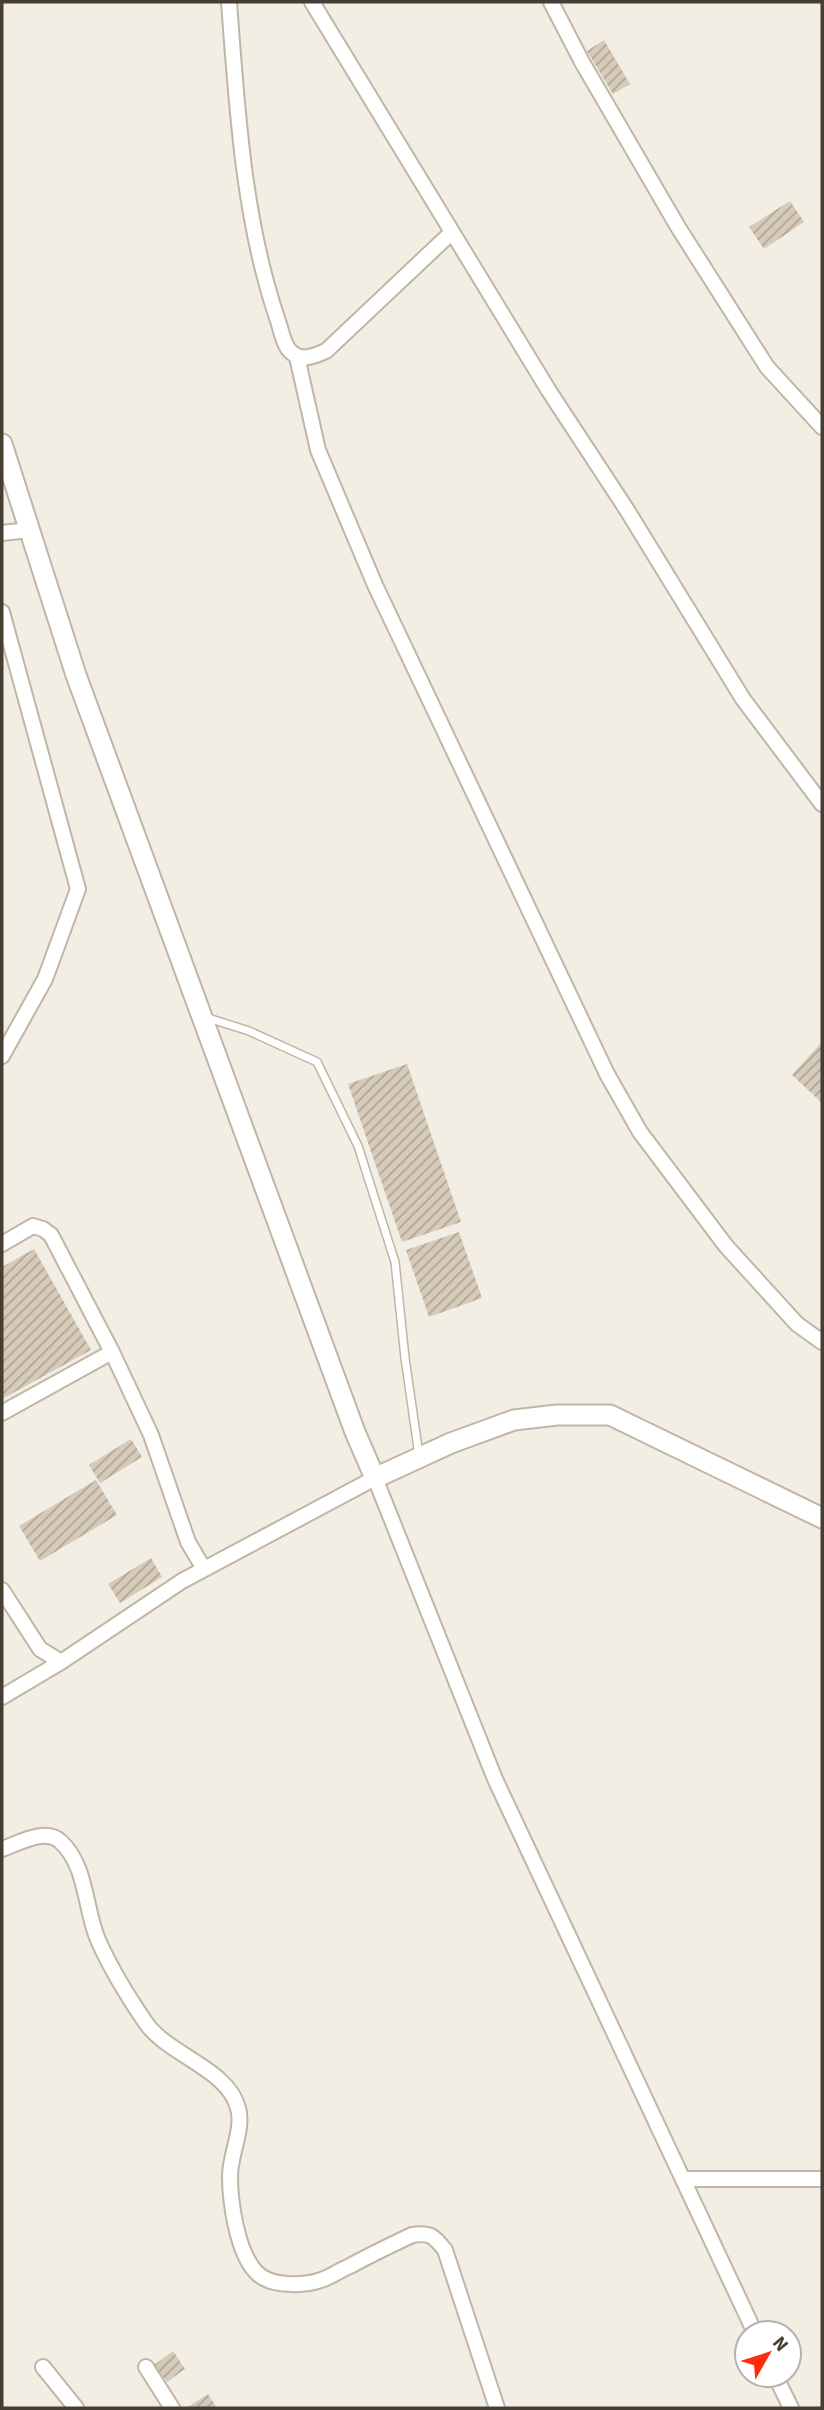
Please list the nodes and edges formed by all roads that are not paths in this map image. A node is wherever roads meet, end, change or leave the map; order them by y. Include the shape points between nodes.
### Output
1 (229, 2) edge
2 (312, 2) edge
3 (551, 2) edge
4 (452, 233) junction
5 (297, 357) junction
6 (822, 427) edge
7 (2, 444) edge
8 (29, 530) junction
9 (2, 533) edge
10 (2, 612) edge
11 (822, 804) edge
12 (201, 1016) junction
13 (2, 1056) edge
14 (2, 1244) edge
15 (822, 1342) edge
16 (113, 1352) junction
17 (2, 1413) edge
18 (420, 1457) junction
19 (375, 1478) junction
20 (822, 1518) edge
21 (204, 1569) junction
22 (2, 1590) edge
23 (61, 1662) junction
24 (2, 1698) edge
25 (2, 1849) edge
26 (683, 2179) junction
27 (822, 2179) edge
28 (748, 2319) edge
29 (43, 2367) dead end
30 (146, 2367) dead end
31 (782, 2389) edge
32 (76, 2408) edge
33 (172, 2408) edge
34 (497, 2408) edge
35 (791, 2408) edge

1 - 5 street via 251,220 288,350
2 - 4 street
3 - 6 street via 671,215 767,367
4 - 5 street via 326,351
4 - 11 street via 743,699
5 - 15 street via 318,450 375,585 607,1074 640,1132 726,1246 797,1324
7 - 8 street
8 - 9 street
8 - 12 street via 76,675
10 - 13 street via 78,889 45,979
12 - 18 lane via 249,1031 317,1062 358,1146 396,1262
12 - 19 street
14 - 16 street via 33,1226 51,1235
16 - 17 street
16 - 21 street via 151,1435 188,1542
18 - 19 street
18 - 20 street via 514,1420 611,1415
19 - 21 street
19 - 26 street via 495,1779
21 - 23 street
22 - 23 street via 40,1648
23 - 24 street
25 - 34 street via 38,1835 59,1839 79,1874 97,1938 148,2026 228,2090 238,2108 230,2175 235,2218 244,2254 257,2274 290,2286 321,2280 412,2235 433,2235 445,2250
26 - 27 street
26 - 28 street
29 - 32 street
30 - 33 street
31 - 35 street

